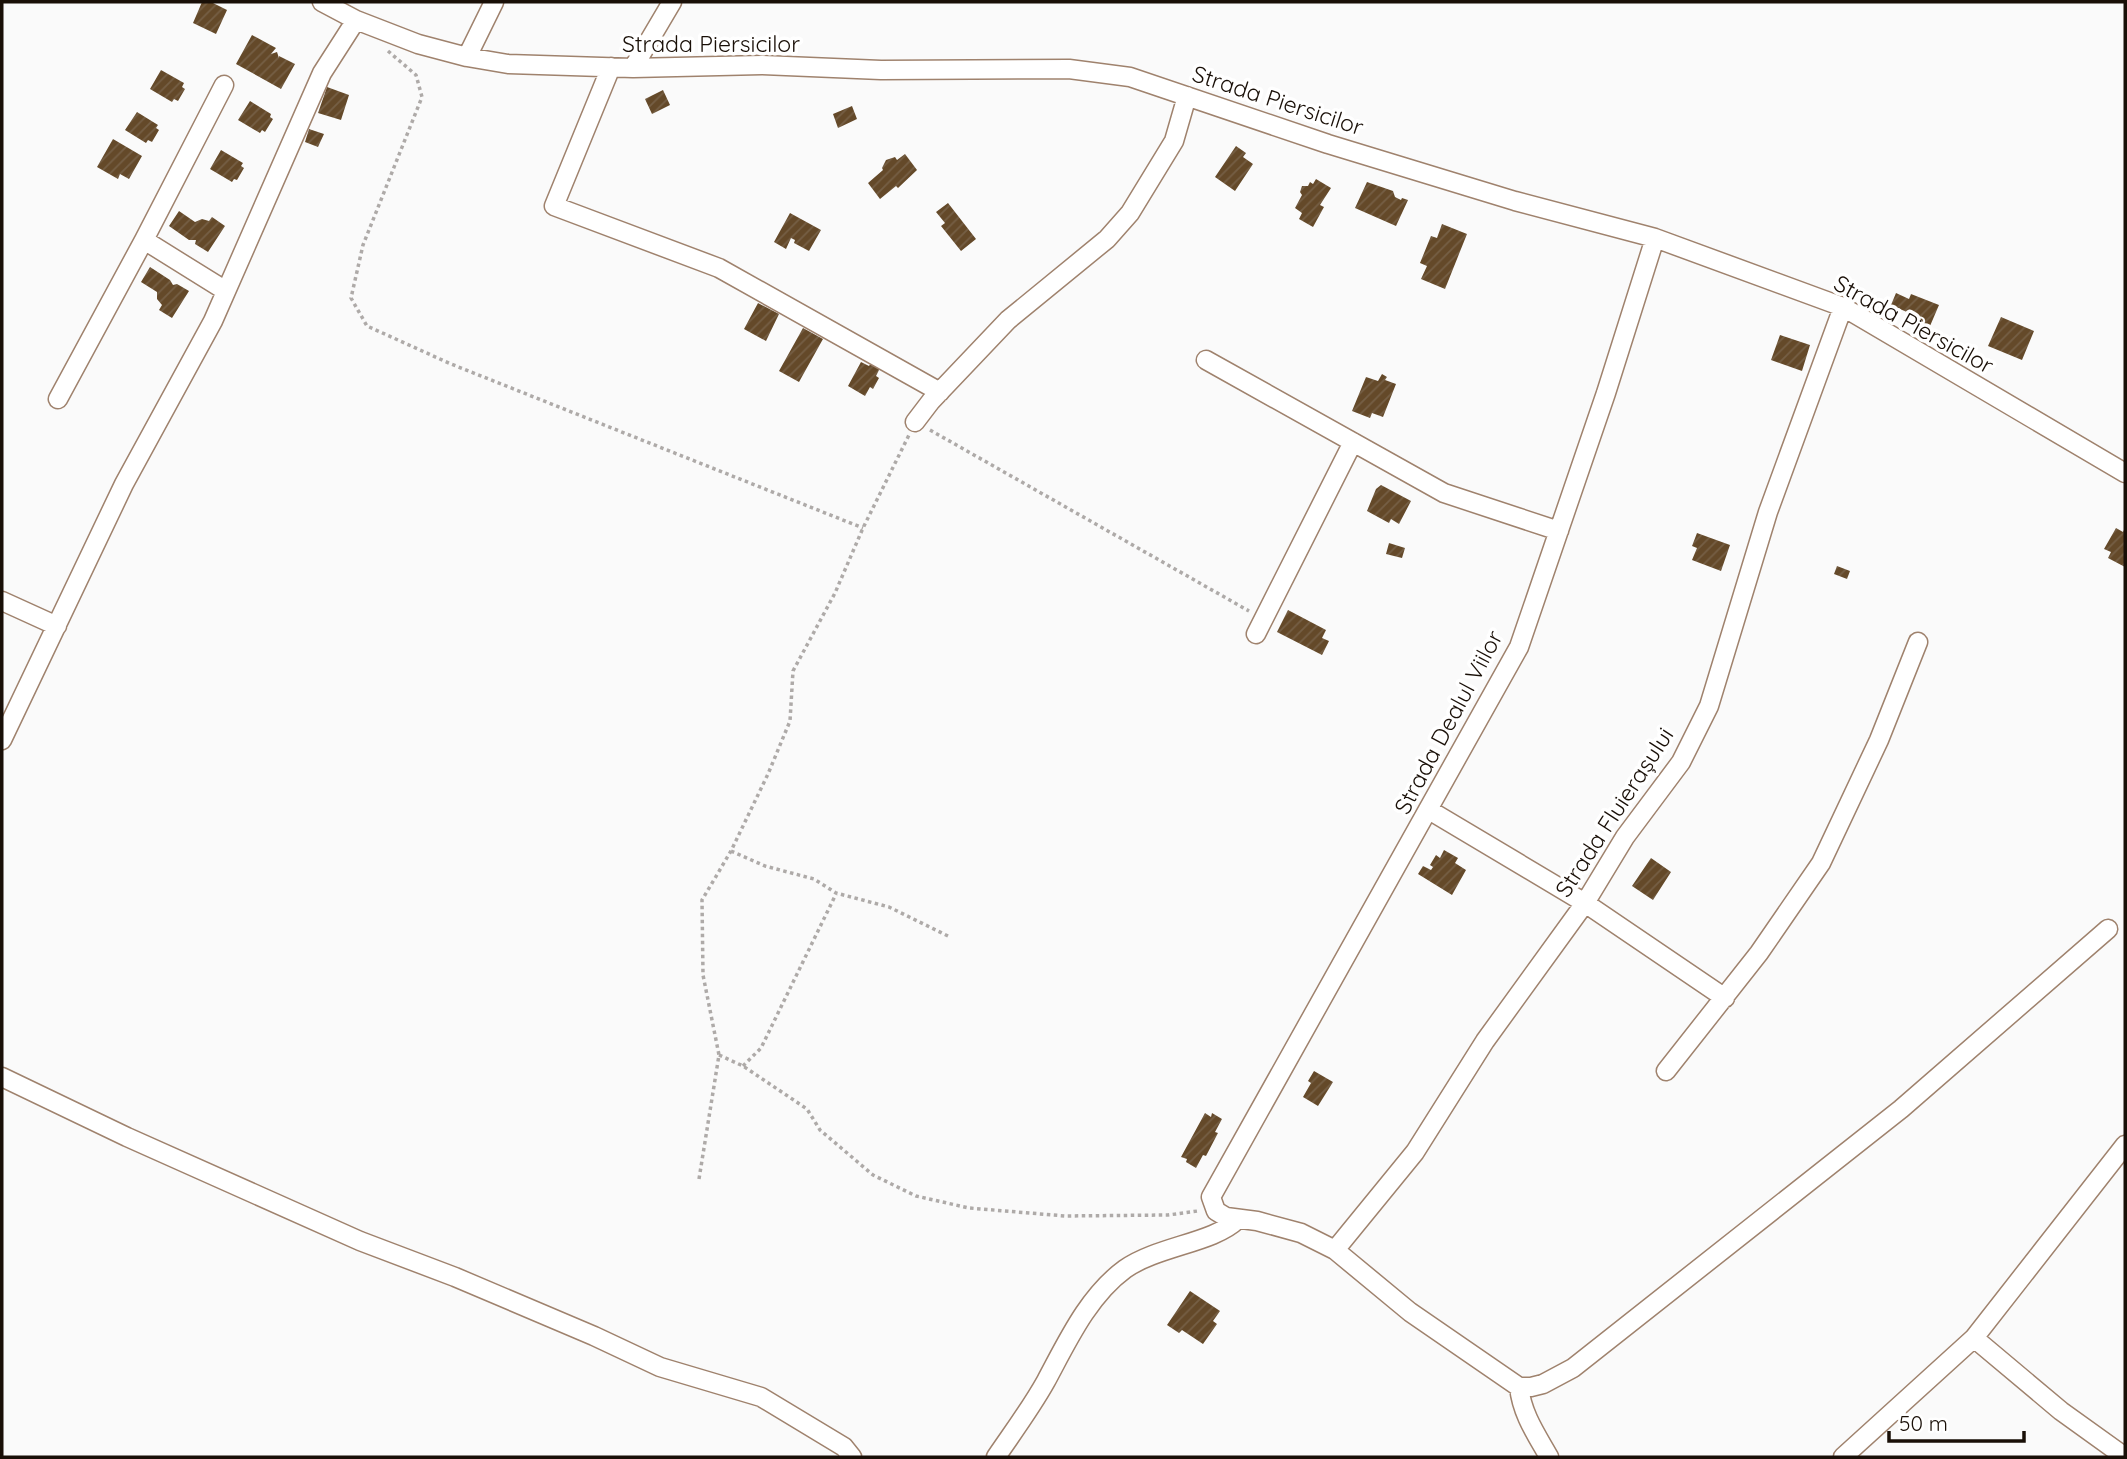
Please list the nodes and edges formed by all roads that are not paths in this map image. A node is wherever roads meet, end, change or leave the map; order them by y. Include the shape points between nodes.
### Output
1 (322, 2) edge
2 (494, 2) edge
3 (672, 2) edge
4 (363, 22) junction
5 (467, 57) junction
6 (611, 67) junction
7 (633, 68) junction
8 (224, 85) dead end
9 (1186, 96) junction
10 (1655, 238) junction
11 (144, 240) junction
12 (226, 291) junction
13 (1843, 307) junction
14 (1206, 360) dead end
15 (940, 391) junction
16 (58, 399) dead end
17 (915, 422) road end
18 (1353, 442) junction
19 (2125, 474) edge
20 (1559, 531) junction
21 (2, 601) edge
22 (57, 626) junction
23 (1259, 627) road end
24 (1918, 642) dead end
25 (2, 740) edge
26 (1429, 810) junction
27 (1585, 903) junction
28 (2108, 929) dead end
29 (1725, 998) junction
30 (1666, 1071) dead end
31 (2, 1077) edge
32 (2125, 1145) edge
33 (1237, 1220) junction
34 (1335, 1250) junction
35 (1974, 1338) junction
36 (1520, 1387) junction
37 (852, 1457) edge
38 (996, 1457) edge
39 (1549, 1457) edge
40 (1843, 1457) edge
41 (2125, 1457) edge

1 - 4 street, Strada Piersicilor
2 - 5 street
3 - 7 street
4 - 5 street, Strada Piersicilor
4 - 12 street via 322,73
5 - 6 street, Strada Piersicilor via 508,64
6 - 7 street, Strada Piersicilor
6 - 15 street via 554,206 719,268
7 - 9 street, Strada Piersicilor via 1069,69 1130,77
8 - 11 street
9 - 10 street, Strada Piersicilor via 1515,201
9 - 15 street via 1174,141 1130,213 1107,239 1008,320
10 - 13 street, Strada Piersicilor
10 - 20 street, Strada Dealul Viilor
11 - 12 street
11 - 16 street
12 - 22 street via 124,485
13 - 19 street, Strada Piersicilor
13 - 27 street, Strada Fluierașului via 1768,512 1709,706 1681,762 1625,837
14 - 18 street
15 - 17 street
18 - 20 street via 1444,493
18 - 23 street
20 - 26 street, Strada Dealul Viilor via 1519,647
21 - 22 street
22 - 25 street
24 - 29 street via 1879,740 1821,863
26 - 27 street
26 - 33 street, Strada Dealul Viilor via 1211,1197 1220,1214
27 - 29 street
27 - 34 street, Strada Fluierașului via 1485,1041 1415,1152
28 - 36 street via 1901,1108 1573,1368 1543,1384
29 - 30 street
31 - 37 street via 360,1241 456,1277 660,1367 761,1397 844,1447
32 - 35 street
33 - 34 street via 1301,1233
33 - 38 street via 1224,1229 1142,1258 1112,1281 1071,1334
34 - 36 street via 1410,1312
35 - 40 street
35 - 41 street
36 - 39 street via 1522,1407

